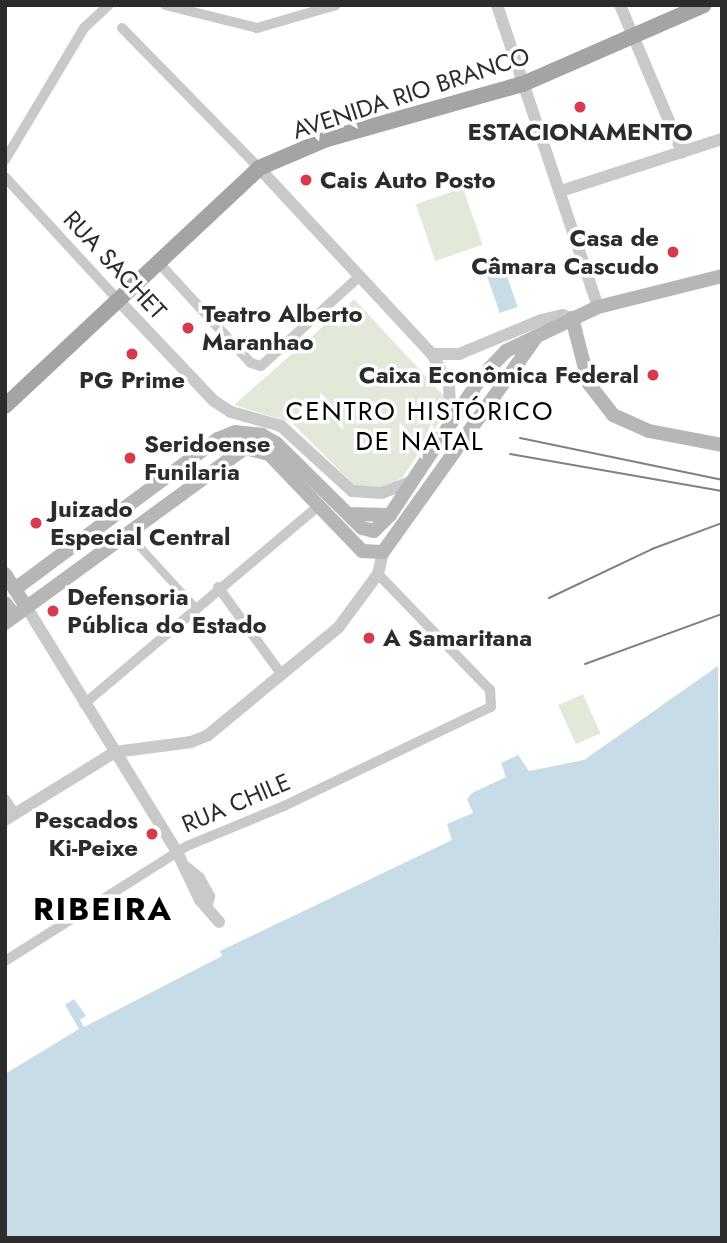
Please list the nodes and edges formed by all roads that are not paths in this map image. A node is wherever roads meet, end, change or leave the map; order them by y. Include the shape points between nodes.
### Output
1 (165, 5) edge
2 (336, 5) edge
3 (497, 5) edge
4 (620, 5) edge
5 (704, 5) edge
6 (103, 6) edge
7 (122, 28) dead end
8 (633, 36) junction
9 (523, 84) junction
10 (722, 139) edge
11 (682, 152) junction
12 (5, 160) edge
13 (259, 168) junction
14 (5, 177) edge
15 (561, 191) junction
16 (158, 262) junction
17 (360, 276) junction
18 (722, 276) edge
19 (119, 301) junction
20 (598, 307) junction
21 (572, 318) junction
22 (540, 333) junction
23 (432, 354) junction
24 (5, 406) edge
25 (451, 423) junction
26 (722, 445) edge
27 (413, 481) junction
28 (318, 506) junction
29 (129, 535) junction
30 (383, 552) junction
31 (5, 574) edge
32 (378, 574) junction
33 (218, 587) junction
34 (15, 589) junction
35 (5, 603) edge
36 (195, 607) junction
37 (16, 616) edge
38 (282, 675) junction
39 (84, 704) junction
40 (115, 752) junction
41 (5, 799) edge
42 (10, 817) edge
43 (177, 852) junction
44 (219, 922) dead end
45 (5, 961) edge

1 - 2 street via 257,29
3 - 9 street
4 - 8 street
5 - 8 main road, AVENIDA RIO BRANCO
6 - 12 street via 83,28
7 - 13 street
8 - 9 main road, AVENIDA RIO BRANCO
8 - 11 street
9 - 13 main road, AVENIDA RIO BRANCO via 327,139
9 - 15 street
10 - 11 street
11 - 15 street
13 - 16 main road, AVENIDA RIO BRANCO
13 - 17 street
14 - 19 street, RUA SACHET
15 - 20 street
16 - 17 street via 251,363 265,365
16 - 19 main road, AVENIDA RIO BRANCO
17 - 23 street
18 - 20 main road
19 - 24 main road, AVENIDA RIO BRANCO
19 - 27 street, RUA SACHET via 225,409 281,426 358,494 389,491
20 - 21 main road
21 - 22 main road
21 - 23 street via 541,320 459,354
21 - 26 main road via 589,384 612,415 649,431
22 - 25 main road via 497,358
22 - 30 main road via 509,369
23 - 25 street via 449,386
25 - 27 main road
27 - 34 main road via 390,515 371,531 348,514 290,454 262,435 235,432 218,439
28 - 29 main road via 269,454 245,448
28 - 30 main road via 362,551
28 - 33 street
29 - 36 street
29 - 37 main road
30 - 32 street
31 - 34 main road
32 - 38 street via 338,628
32 - 43 street, RUA CHILE via 490,690 494,702 284,806
33 - 36 street
33 - 38 street
34 - 37 main road
35 - 37 main road
36 - 39 street
37 - 39 street
38 - 40 street via 200,739
39 - 40 street
40 - 42 street
40 - 43 street
41 - 42 street
43 - 44 street via 199,878 209,896 207,905
43 - 45 street, RUA CHILE

